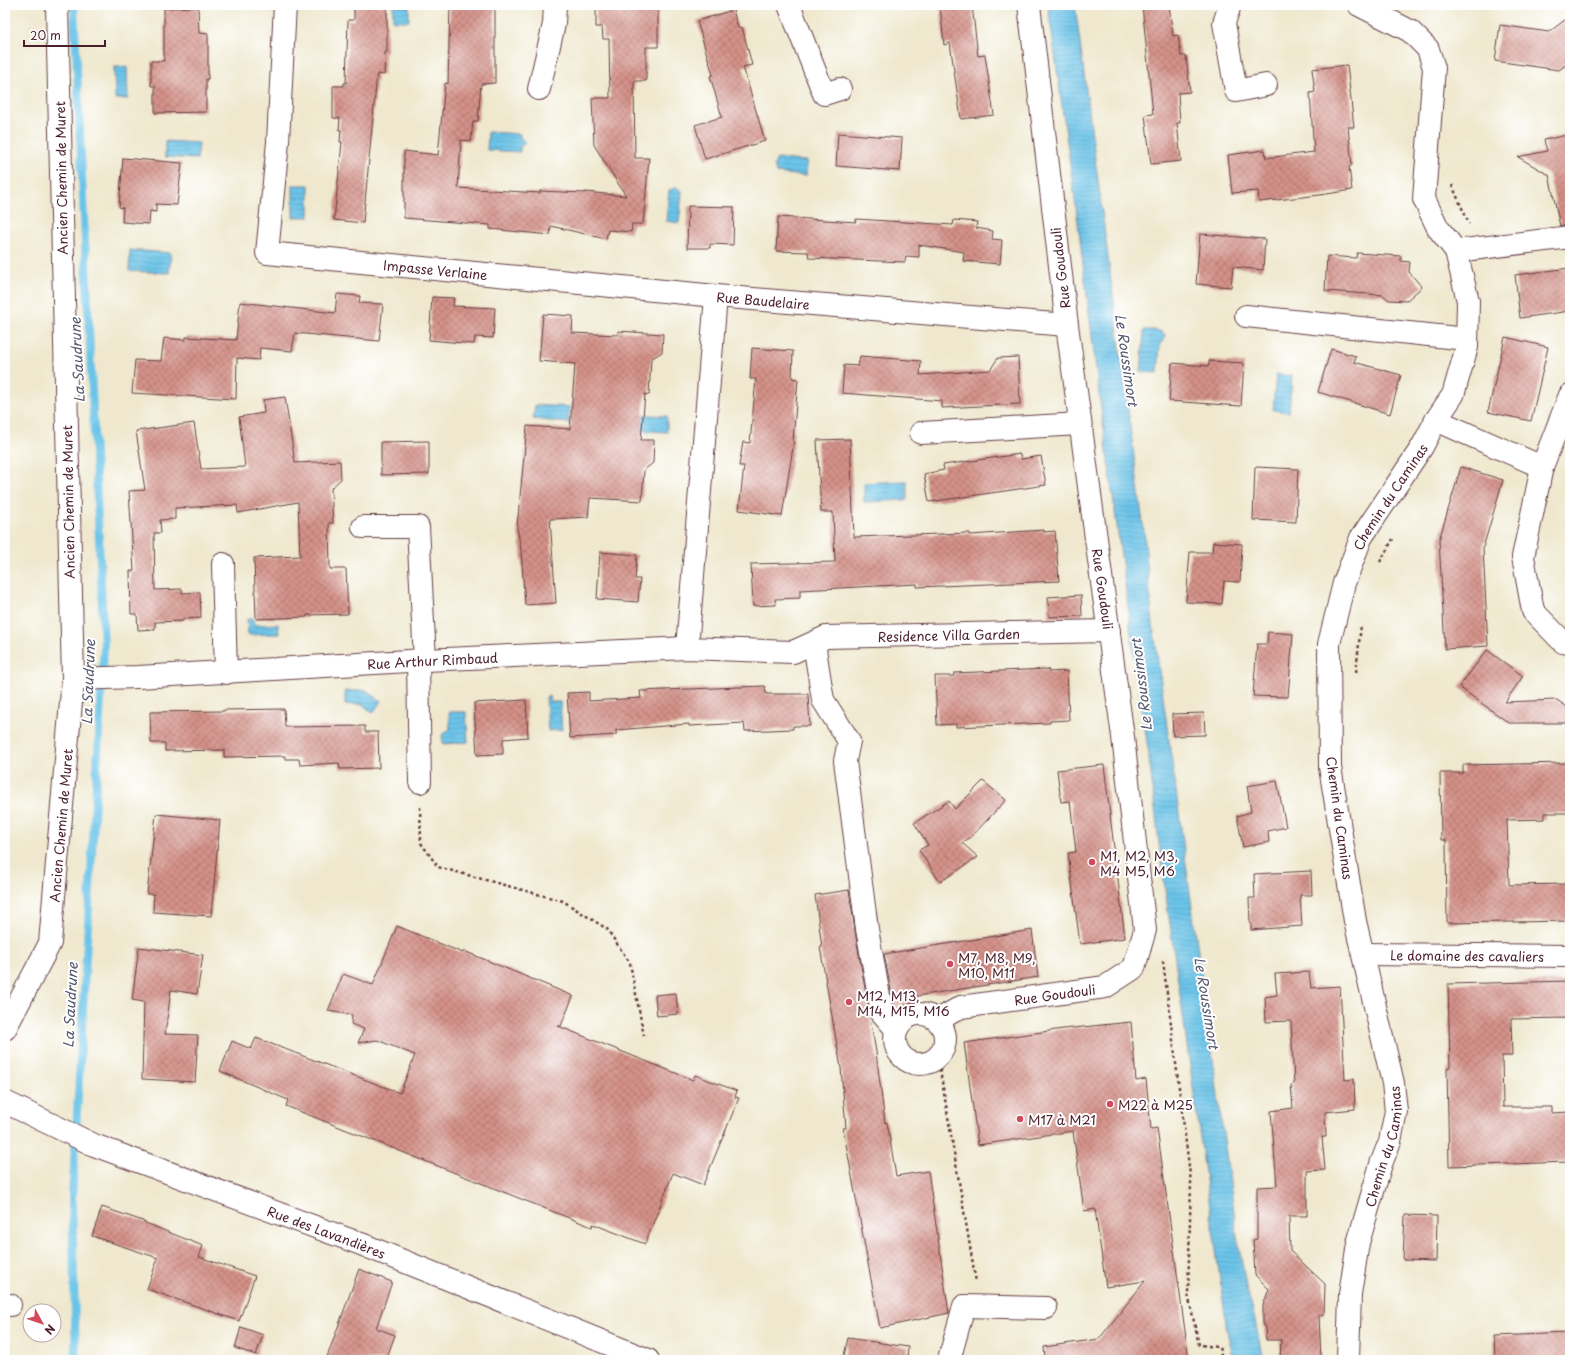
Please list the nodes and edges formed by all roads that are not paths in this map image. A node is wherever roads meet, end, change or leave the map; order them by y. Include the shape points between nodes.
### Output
1 (57, 5) edge
2 (286, 5) edge
3 (555, 5) edge
4 (789, 5) edge
5 (1029, 5) edge
6 (1230, 5) edge
7 (1359, 5) edge
8 (1266, 85) dead end
9 (840, 89) dead end
10 (539, 90) dead end
11 (1570, 237) edge
12 (1456, 251) junction
13 (716, 296) junction
14 (1246, 316) dead end
15 (1067, 325) junction
16 (1467, 339) junction
17 (1570, 395) edge
18 (1436, 420) junction
19 (1080, 424) junction
20 (921, 433) dead end
21 (1542, 467) junction
22 (363, 527) dead end
23 (223, 564) dead end
24 (1109, 631) junction
25 (1570, 642) edge
26 (814, 643) junction
27 (687, 648) junction
28 (793, 652) joint
29 (422, 660) junction
30 (226, 673) junction
31 (73, 678) junction
32 (420, 782) road end
33 (1363, 954) junction
34 (1570, 956) edge
35 (938, 1020) junction
36 (5, 1029) edge
37 (896, 1030) junction
38 (5, 1102) edge
39 (1046, 1308) dead end
40 (648, 1360) edge
41 (949, 1360) edge
42 (1348, 1360) edge

1 - 31 street, Ancien Chemin de Muret
2 - 13 street, Impasse Verlaine via 278,142 267,253
3 - 10 street via 554,24
4 - 9 street via 824,94
5 - 15 street, Rue Goudouli
6 - 8 street via 1224,23 1236,91
7 - 12 street via 1410,31 1428,49 1434,68 1424,199 1438,228
11 - 12 street
12 - 16 street, Chemin du Caminas via 1468,302
13 - 15 street, Rue Baudelaire
13 - 27 street, Rue Baudelaire
14 - 16 street
15 - 19 street, Rue Goudouli
16 - 18 street, Chemin du Caminas via 1452,395
17 - 21 street
18 - 21 street
18 - 33 street, Chemin du Caminas via 1422,448 1361,538 1344,583 1329,644 1330,767
19 - 20 street
19 - 24 street, Rue Goudouli
21 - 25 street via 1523,557 1533,611 1563,642
22 - 29 street via 418,527
23 - 30 street
24 - 26 street, Residence Villa Garden via 826,637
24 - 35 street, Rue Goudouli via 1145,930 1134,968 1105,986 961,1007
26 - 28 street, Residence Villa Garden
26 - 37 street via 823,700 849,742 845,761 867,929 882,1013
27 - 28 street, Rue Arthur Rimbaud
27 - 29 street, Rue Arthur Rimbaud
29 - 30 street, Rue Arthur Rimbaud
29 - 32 street
30 - 31 street, Rue Arthur Rimbaud via 138,678
31 - 36 street, Ancien Chemin de Muret via 50,943
33 - 34 street, Le domaine des cavaliers
33 - 42 street, Chemin du Caminas via 1393,1083 1396,1111 1390,1141 1358,1243 1350,1294
35 - 37 street via 931,1016 915,1014 904,1020
35 - 37 street via 946,1034 946,1043 938,1058 930,1063 921,1065 905,1060 896,1046
38 - 40 street, Rue des Lavandières via 104,1149 361,1244
39 - 41 street via 964,1306

